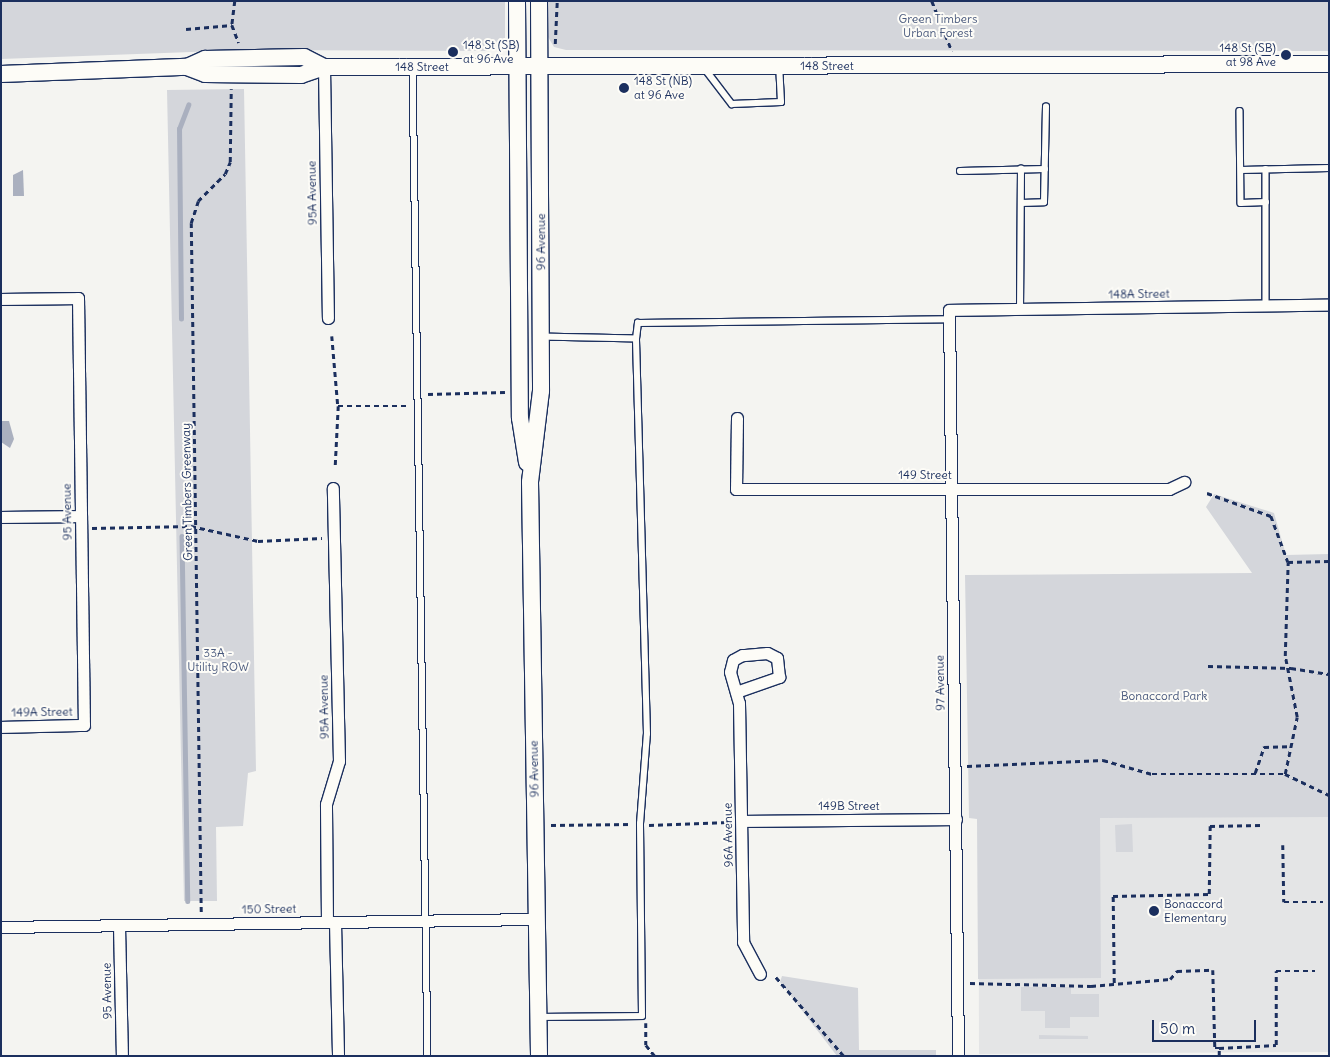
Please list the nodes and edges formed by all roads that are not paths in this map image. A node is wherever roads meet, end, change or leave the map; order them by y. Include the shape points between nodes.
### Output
1 (517, 1) edge
2 (538, 1) edge
3 (1329, 64) edge
4 (517, 66) junction
5 (539, 66) junction
6 (703, 66) junction
7 (779, 66) junction
8 (324, 67) junction
9 (413, 67) junction
10 (1, 74) edge
11 (1046, 107) dead end
12 (1240, 111) dead end
13 (1329, 168) edge
14 (1021, 169) junction
15 (1045, 169) junction
16 (1266, 169) junction
17 (1241, 170) junction
18 (960, 171) dead end
19 (1266, 202) junction
20 (1021, 203) junction
21 (1, 299) edge
22 (1266, 305) junction
23 (1329, 305) edge
24 (1020, 311) junction
25 (949, 315) junction
26 (328, 318) dead end
27 (541, 337) junction
28 (636, 339) junction
29 (737, 418) dead end
30 (530, 482) junction
31 (1184, 482) dead end
32 (332, 488) dead end
33 (952, 488) junction
34 (81, 516) junction
35 (1, 517) edge
36 (736, 692) junction
37 (84, 725) joint
38 (1, 727) edge
39 (956, 819) junction
40 (736, 821) junction
41 (536, 919) junction
42 (426, 921) junction
43 (331, 922) junction
44 (119, 926) junction
45 (1, 927) edge
46 (760, 974) dead end
47 (539, 1017) junction
48 (122, 1056) edge
49 (338, 1056) edge
50 (428, 1056) edge
51 (539, 1056) edge
52 (958, 1056) edge

1 - 4 main road, 96 Avenue
2 - 5 main road, 96 Avenue
3 - 7 main road, 148 Street
4 - 5 main road, 148 Street
4 - 9 main road, 148 Street
4 - 30 main road, 96 Avenue via 520,418
5 - 6 main road, 148 Street
5 - 27 main road, 96 Avenue
6 - 7 main road, 148 Street
6 - 7 lane via 732,104 781,102
8 - 9 main road, 148 Street
8 - 10 main road, 148 Street via 304,58 205,59 187,67
8 - 26 street, 95A Avenue
9 - 42 lane
11 - 15 lane
12 - 17 lane
13 - 16 lane
14 - 15 lane
14 - 18 lane
14 - 20 lane
15 - 20 lane via 1044,202
16 - 17 lane
16 - 19 lane
17 - 19 lane via 1241,203
19 - 22 lane
20 - 24 lane
21 - 34 street, 95 Avenue via 78,298
22 - 23 street, 148A Street
22 - 24 street, 148A Street
24 - 25 street, 148A Street
25 - 28 lane via 638,323
25 - 33 street, 97 Avenue
27 - 28 lane
27 - 30 main road, 96 Avenue via 541,391
28 - 47 lane via 647,734 640,824 642,1016
29 - 33 street, 149 Street via 736,489
30 - 41 main road, 96 Avenue
31 - 33 street, 149 Street via 1169,489
32 - 43 street, 95A Avenue via 339,762 326,804
33 - 39 street, 97 Avenue
34 - 35 street
34 - 37 street, 95 Avenue
36 - 36 street, 96A Avenue via 730,672 733,660 754,653 777,658 779,677
36 - 40 street, 96A Avenue
37 - 38 street, 149A Street
39 - 40 street, 149B Street
39 - 52 street, 97 Avenue
40 - 46 street, 96A Avenue via 742,942
41 - 42 street, 150 Street
41 - 47 main road, 96 Avenue
42 - 43 street, 150 Street
42 - 50 lane
43 - 44 street, 150 Street
43 - 49 street, 95A Avenue
44 - 45 street, 150 Street
44 - 48 street, 95 Avenue
47 - 51 main road, 96 Avenue

